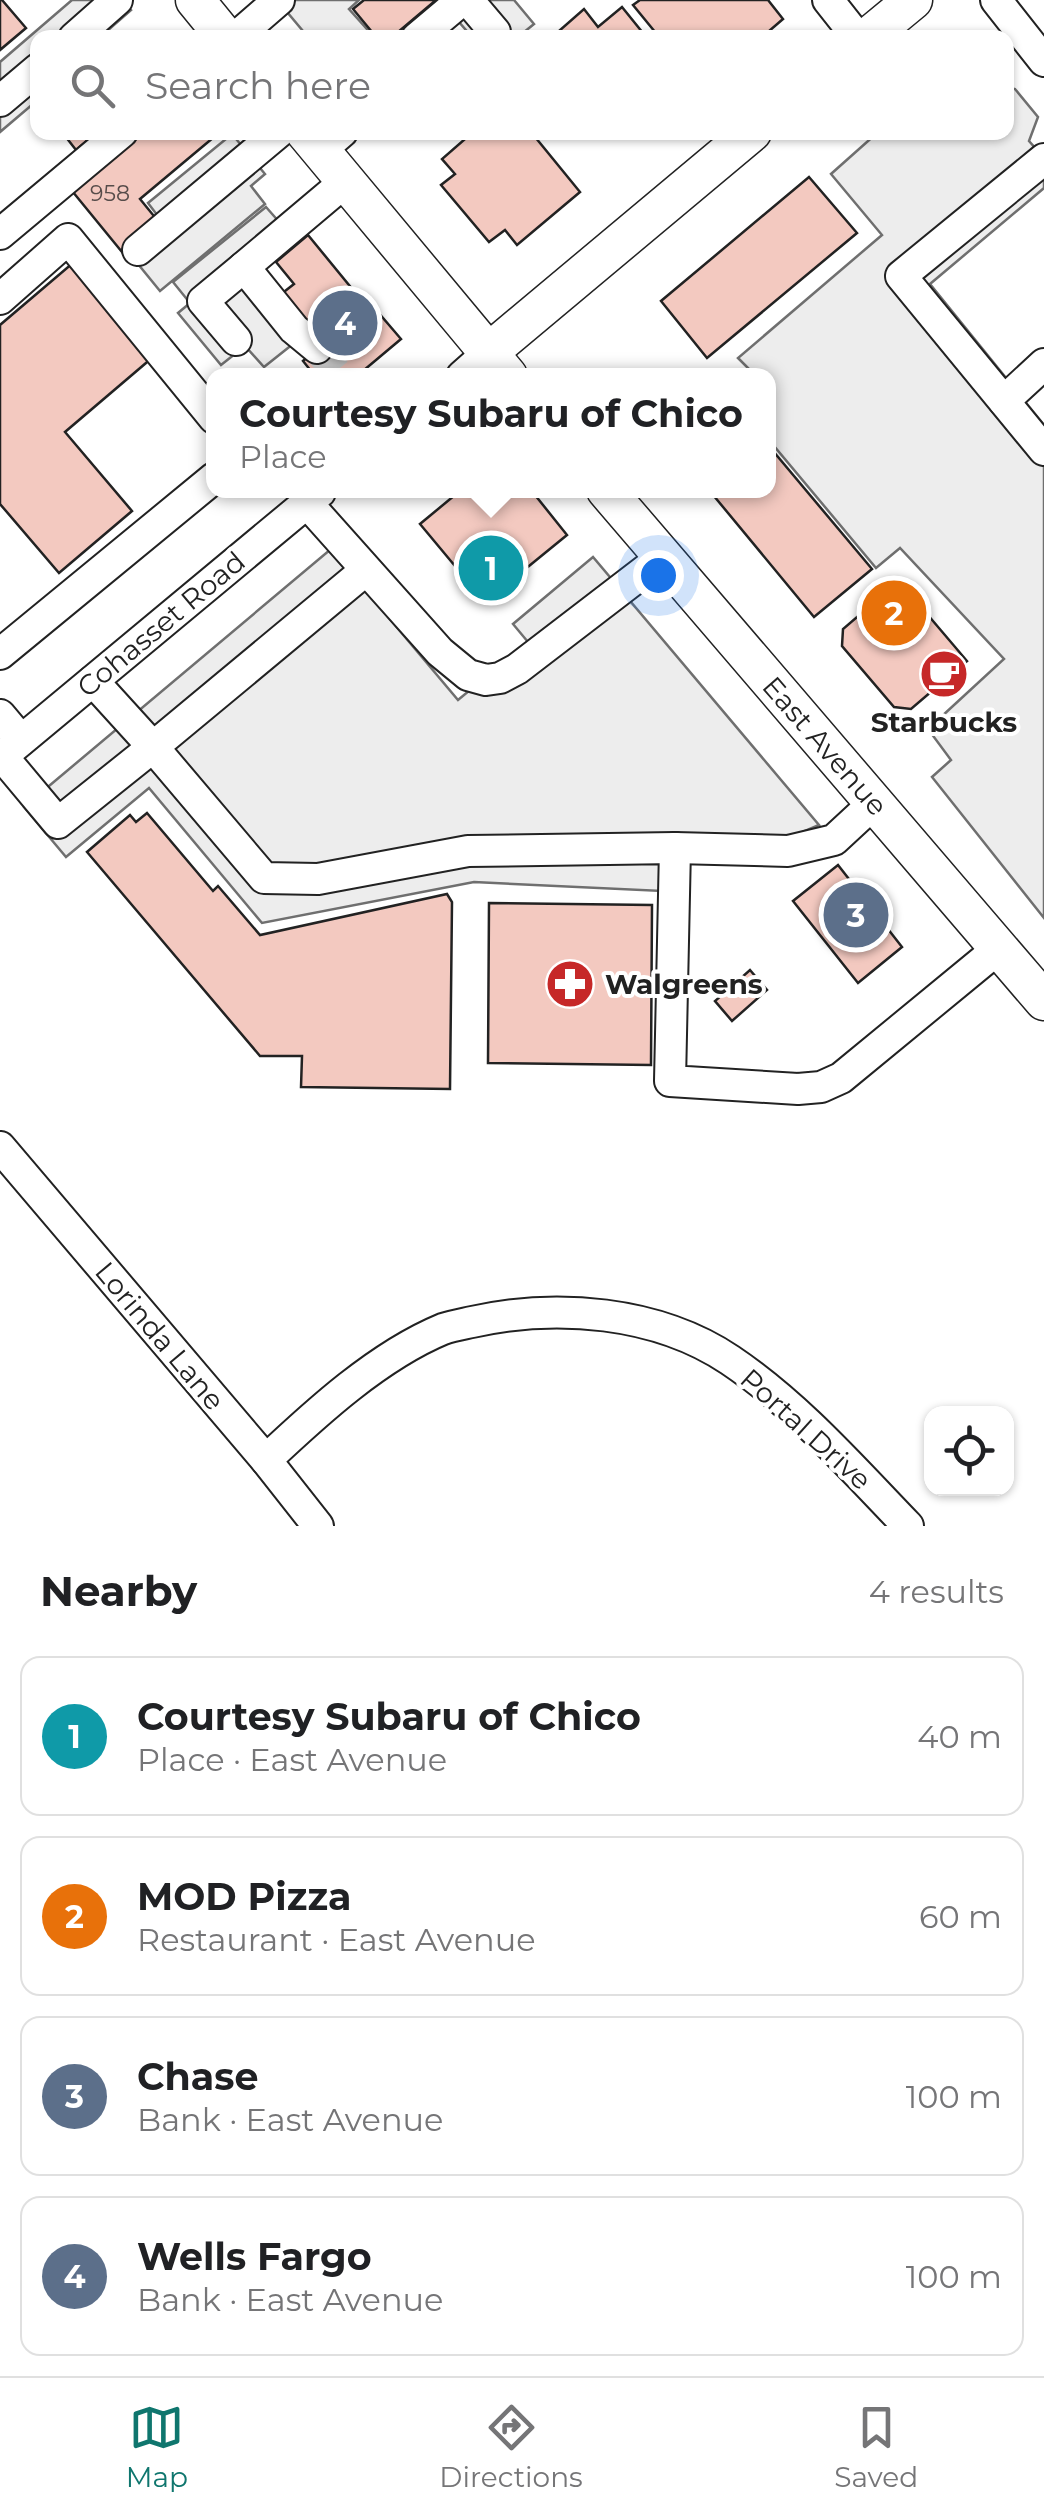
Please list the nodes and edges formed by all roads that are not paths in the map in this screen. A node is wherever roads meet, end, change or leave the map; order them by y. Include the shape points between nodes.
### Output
1 (117, 0) edge
2 (195, 0) edge
3 (279, 0) edge
4 (465, 0) edge
5 (828, 0) edge
6 (914, 0) edge
7 (996, 0) edge
8 (83, 30) edge
9 (219, 30) edge
10 (244, 30) edge
11 (427, 30) edge
12 (493, 30) edge
13 (852, 30) edge
14 (877, 30) edge
15 (1044, 61) edge
16 (30, 75) edge
17 (0, 101) edge
18 (112, 140) edge
19 (269, 140) edge
20 (324, 140) edge
21 (743, 140) edge
22 (1044, 159) edge
23 (346, 181) junction
24 (0, 234) edge
25 (138, 250) dead end
26 (244, 267) junction
27 (0, 299) edge
28 (236, 340) dead end
29 (306, 346) tunnel mouth
30 (1044, 364) edge
31 (486, 368) edge
32 (1004, 401) junction
33 (206, 408) edge
34 (1044, 450) edge
35 (206, 485) edge
36 (314, 498) edge
37 (316, 498) edge
38 (613, 498) edge
39 (663, 557) junction
40 (366, 570) junction
41 (0, 654) edge
42 (93, 681) junction
43 (0, 715) edge
44 (153, 747) junction
45 (8, 751) edge
46 (874, 803) junction
47 (675, 848) junction
48 (998, 948) junction
49 (1044, 1001) edge
50 (0, 1147) edge
51 (266, 1460) junction
52 (318, 1526) edge
53 (908, 1526) edge

1 - 8 street
2 - 9 main road
3 - 10 street
4 - 11 street
4 - 12 street
5 - 13 street
6 - 14 main road
7 - 15 street
16 - 17 street
18 - 24 street
19 - 25 street
20 - 23 main road
21 - 31 main road
22 - 32 street via 901,276
23 - 26 street
23 - 31 main road
26 - 28 street via 203,301
26 - 29 street
27 - 33 street via 68,239
30 - 32 street
32 - 34 street
35 - 41 street
36 - 42 street, Cohasset Road
37 - 40 street
38 - 39 main road, East Avenue
39 - 40 street via 517,668 486,680 468,675 440,652
39 - 46 main road, East Avenue
40 - 44 street
42 - 44 street
42 - 45 street, Cohasset Road
43 - 45 street
44 - 45 street via 58,823
44 - 47 street via 264,878 318,878 468,851
46 - 47 street via 834,840 788,851
46 - 48 main road, East Avenue
47 - 48 street via 670,1082 821,1087 841,1078
48 - 49 main road, East Avenue
50 - 51 street, Lorinda Lane
51 - 52 street, Lorinda Lane
51 - 53 street, Portal Drive via 397,1352 445,1328 556,1312 614,1317 679,1334 728,1359 803,1420

